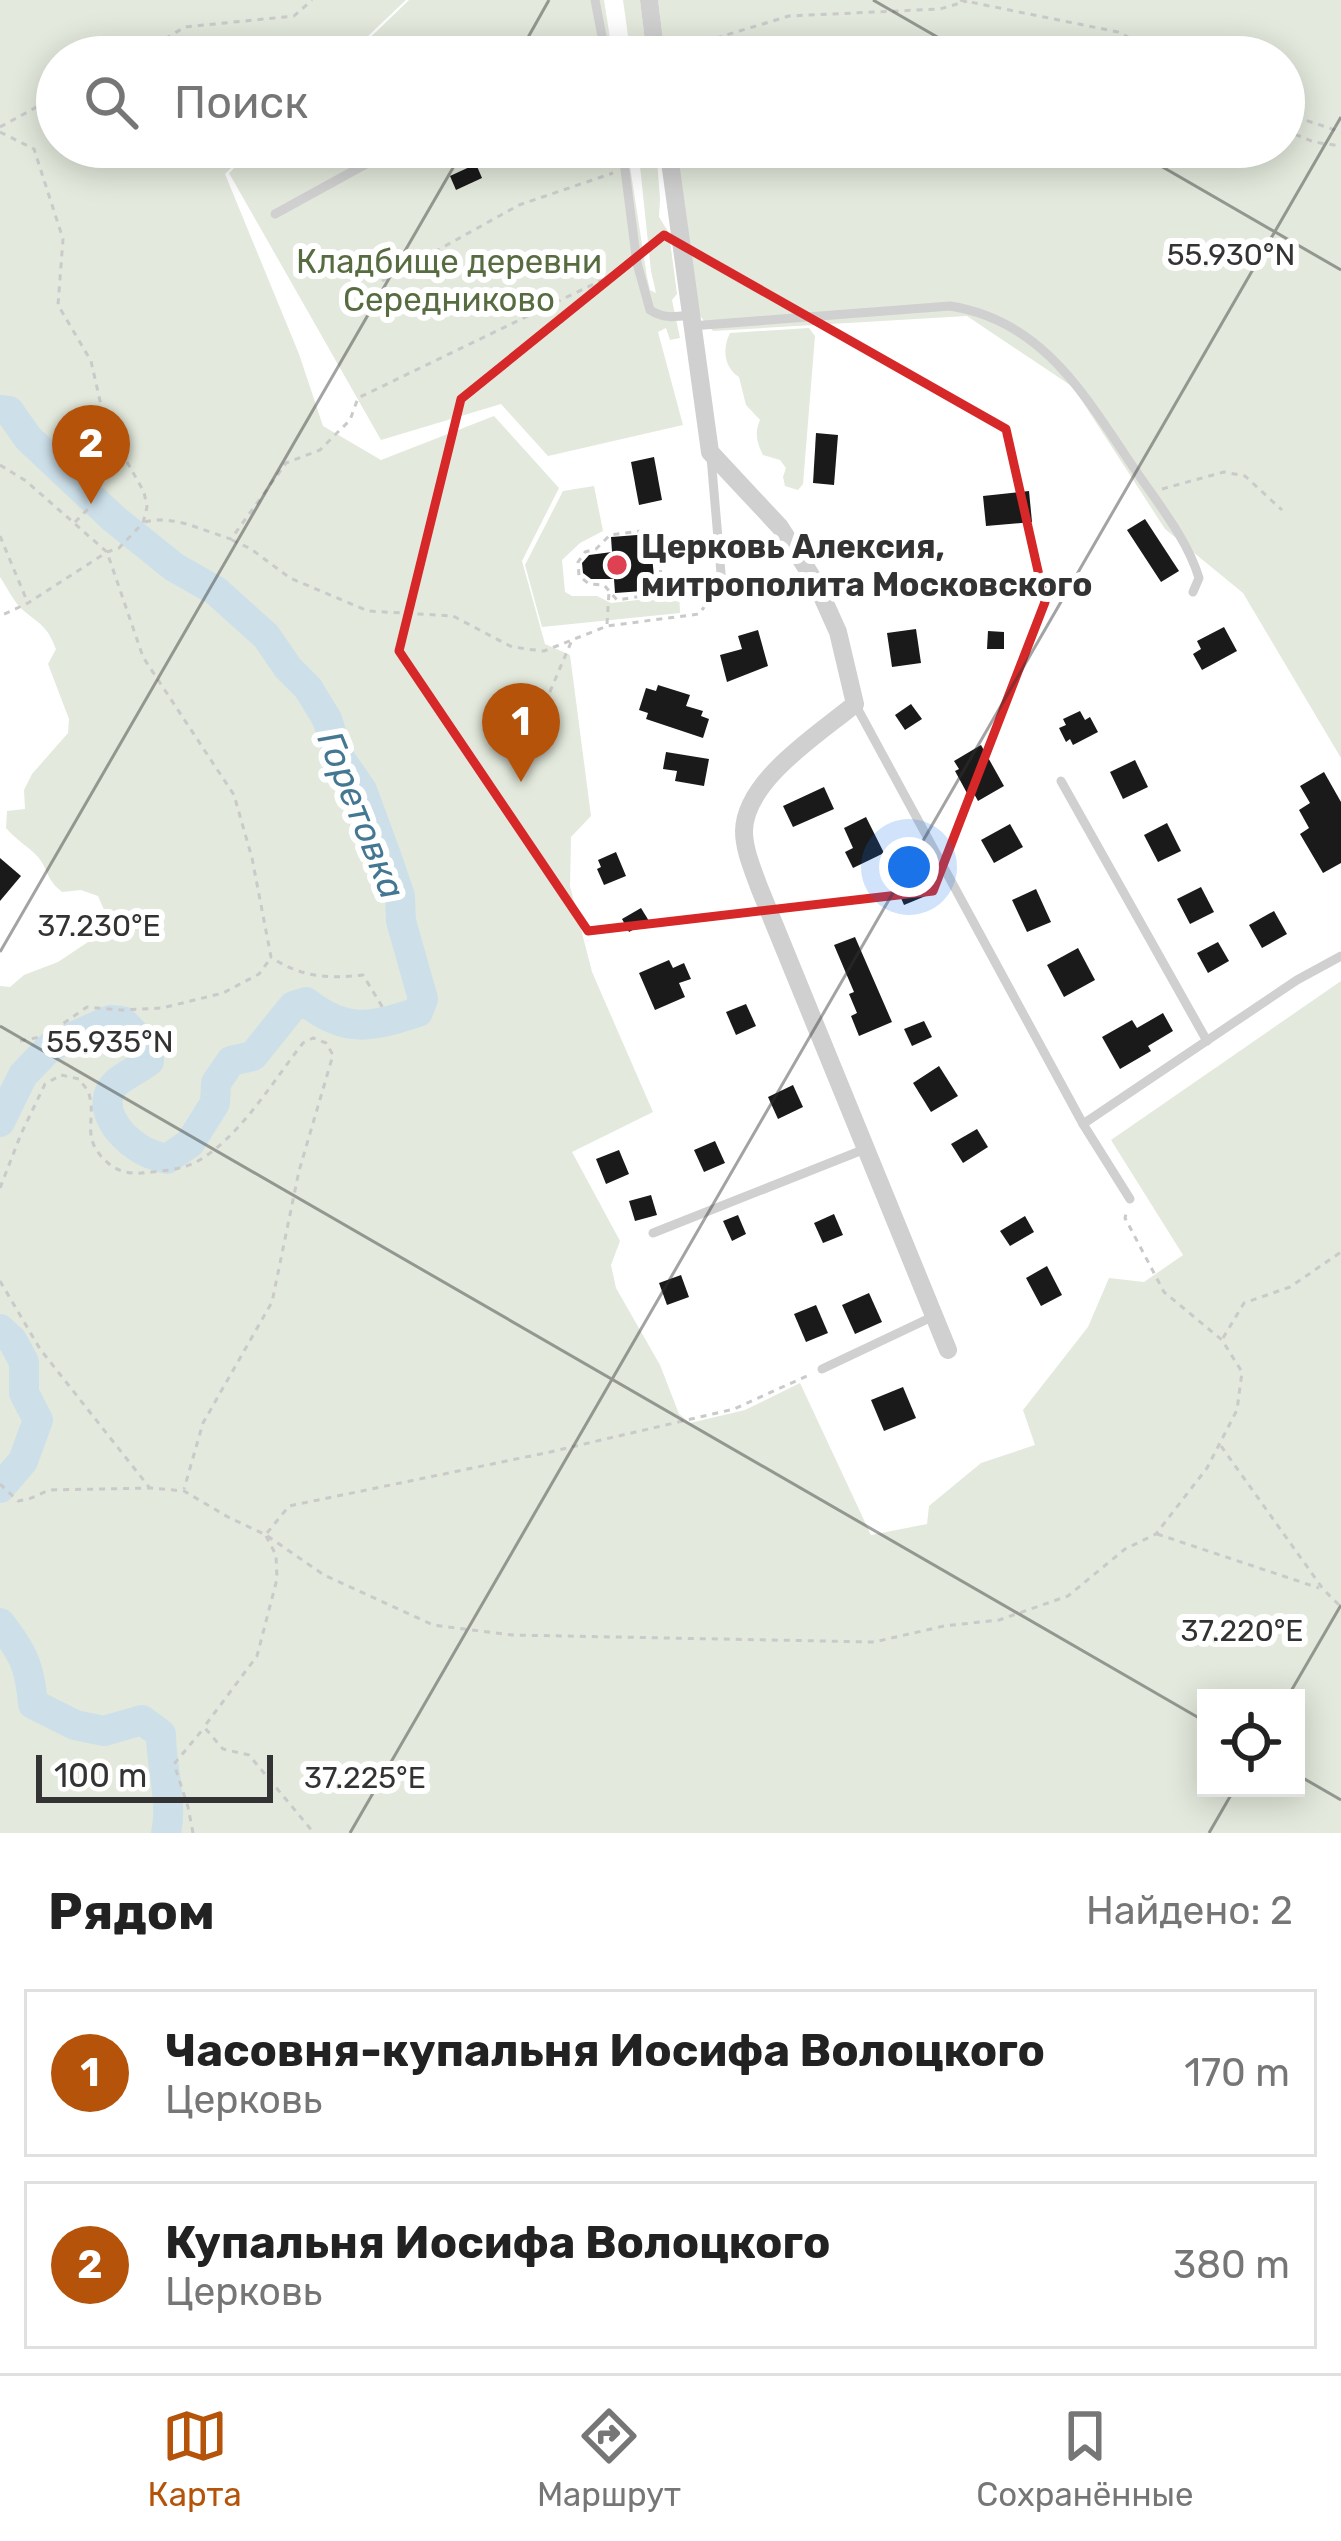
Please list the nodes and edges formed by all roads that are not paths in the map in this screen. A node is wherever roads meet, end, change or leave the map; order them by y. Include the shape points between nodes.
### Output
1 (596, 0) edge
2 (649, 0) edge
3 (602, 36) edge
4 (653, 36) edge
5 (359, 168) edge
6 (626, 168) edge
7 (671, 168) edge
8 (275, 214) dead end
9 (691, 321) junction
10 (710, 452) junction
11 (722, 585) road end
12 (1193, 592) dead end
13 (855, 704) junction
14 (1060, 781) dead end
15 (1341, 956) edge
16 (1207, 1041) junction
17 (1083, 1124) junction
18 (867, 1148) junction
19 (1130, 1199) road end
20 (652, 1233) dead end
21 (934, 1316) junction
22 (948, 1350) dead end
23 (822, 1369) road end

1 - 3 lane
2 - 4 street
5 - 8 lane
6 - 9 lane via 650,310
7 - 9 street
9 - 10 street
9 - 12 lane via 950,306 982,311 1068,372 1195,563
10 - 11 lane
10 - 13 street via 779,527 816,583
13 - 17 lane
13 - 18 street via 774,772 744,829 759,887
14 - 16 lane
15 - 16 lane
16 - 17 lane
17 - 19 lane
18 - 20 lane
18 - 21 street
21 - 22 street
21 - 23 lane

